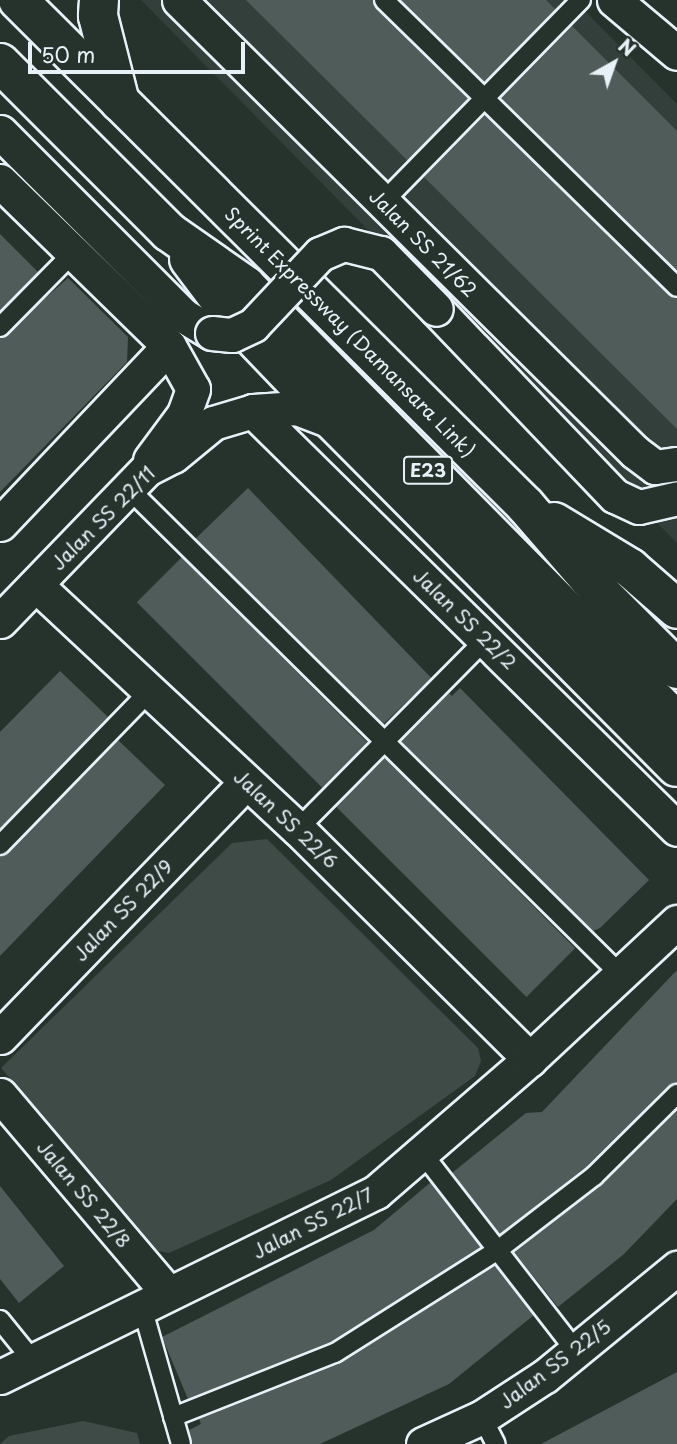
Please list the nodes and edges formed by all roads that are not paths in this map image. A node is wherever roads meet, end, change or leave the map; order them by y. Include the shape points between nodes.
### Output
1 (18, 0) edge
2 (99, 0) edge
3 (179, 0) edge
4 (384, 0) edge
5 (582, 0) edge
6 (614, 0) edge
7 (647, 14) edge
8 (677, 53) edge
9 (0, 63) edge
10 (485, 99) junction
11 (120, 102) junction
12 (0, 132) edge
13 (0, 181) edge
14 (383, 202) junction
15 (169, 232) junction
16 (74, 252) junction
17 (677, 287) edge
18 (0, 327) edge
19 (169, 346) junction
20 (253, 411) junction
21 (334, 422) junction
22 (677, 464) edge
23 (138, 479) junction
24 (677, 498) edge
25 (525, 505) junction
26 (0, 524) edge
27 (36, 586) junction
28 (677, 609) edge
29 (0, 621) edge
30 (486, 639) junction
31 (677, 669) edge
32 (149, 692) junction
33 (677, 722) edge
34 (384, 741) junction
35 (677, 767) edge
36 (246, 782) junction
37 (298, 828) junction
38 (677, 829) edge
39 (0, 845) edge
40 (677, 922) edge
41 (622, 976) junction
42 (3, 1028) edge
43 (530, 1059) junction
44 (677, 1094) edge
45 (0, 1095) edge
46 (423, 1154) junction
47 (498, 1250) junction
48 (677, 1268) edge
49 (155, 1300) junction
50 (0, 1320) edge
51 (576, 1351) junction
52 (34, 1363) junction
53 (0, 1377) edge
54 (173, 1417) junction
55 (489, 1430) edge
56 (181, 1444) edge
57 (424, 1444) edge

1 - 11 main road, Sprint Expressway (Damansara Link) / E23
2 - 11 main road via 98,16
3 - 14 street, Jalan SS 21/62
4 - 10 lane
5 - 10 lane
6 - 7 street
7 - 8 street
9 - 15 main road, E23
10 - 14 lane
10 - 17 lane
11 - 25 main road, Sprint Expressway (Damansara Link) / E23
12 - 24 street, bridge via 184,316 212,333 232,335 253,325 320,254 344,244 381,253 615,496 639,507
13 - 16 street
14 - 22 street, Jalan SS 21/62 via 635,452 655,467
15 - 21 main road via 228,311
15 - 33 main road, E23 via 246,286
16 - 18 lane
16 - 19 street
19 - 23 street via 193,388 184,414 153,451
19 - 26 street
20 - 21 street, Jalan SS 22/11 via 297,408
20 - 23 street, Jalan SS 22/11 via 213,423
20 - 30 street, Jalan SS 22/2
21 - 35 main road
23 - 27 street, Jalan SS 22/11
23 - 34 lane
25 - 28 main road via 630,568
25 - 31 main road, Sprint Expressway (Damansara Link) / E23 via 602,594
27 - 29 street, Jalan SS 22/11
27 - 32 street, Jalan SS 22/6
30 - 34 lane
30 - 38 street, Jalan SS 22/2
32 - 36 street, Jalan SS 22/6
32 - 39 lane
34 - 37 lane
34 - 41 lane
36 - 37 street, Jalan SS 22/6
36 - 42 street, Jalan SS 22/9
37 - 43 street, Jalan SS 22/6
40 - 41 street, Jalan SS 22/7
41 - 43 street, Jalan SS 22/7
43 - 46 street, Jalan SS 22/7
44 - 47 lane via 594,1176
45 - 49 street, Jalan SS 22/8
46 - 47 lane
46 - 49 street, Jalan SS 22/7 via 376,1192
47 - 51 lane
47 - 54 lane via 335,1353
48 - 51 street, Jalan SS 22/5
49 - 52 street, Jalan SS 22/7
49 - 54 lane
50 - 52 lane
51 - 55 street, Jalan SS 22/5
52 - 53 street, Jalan SS 22/7
54 - 56 lane
55 - 57 street, Jalan SS 22/5

